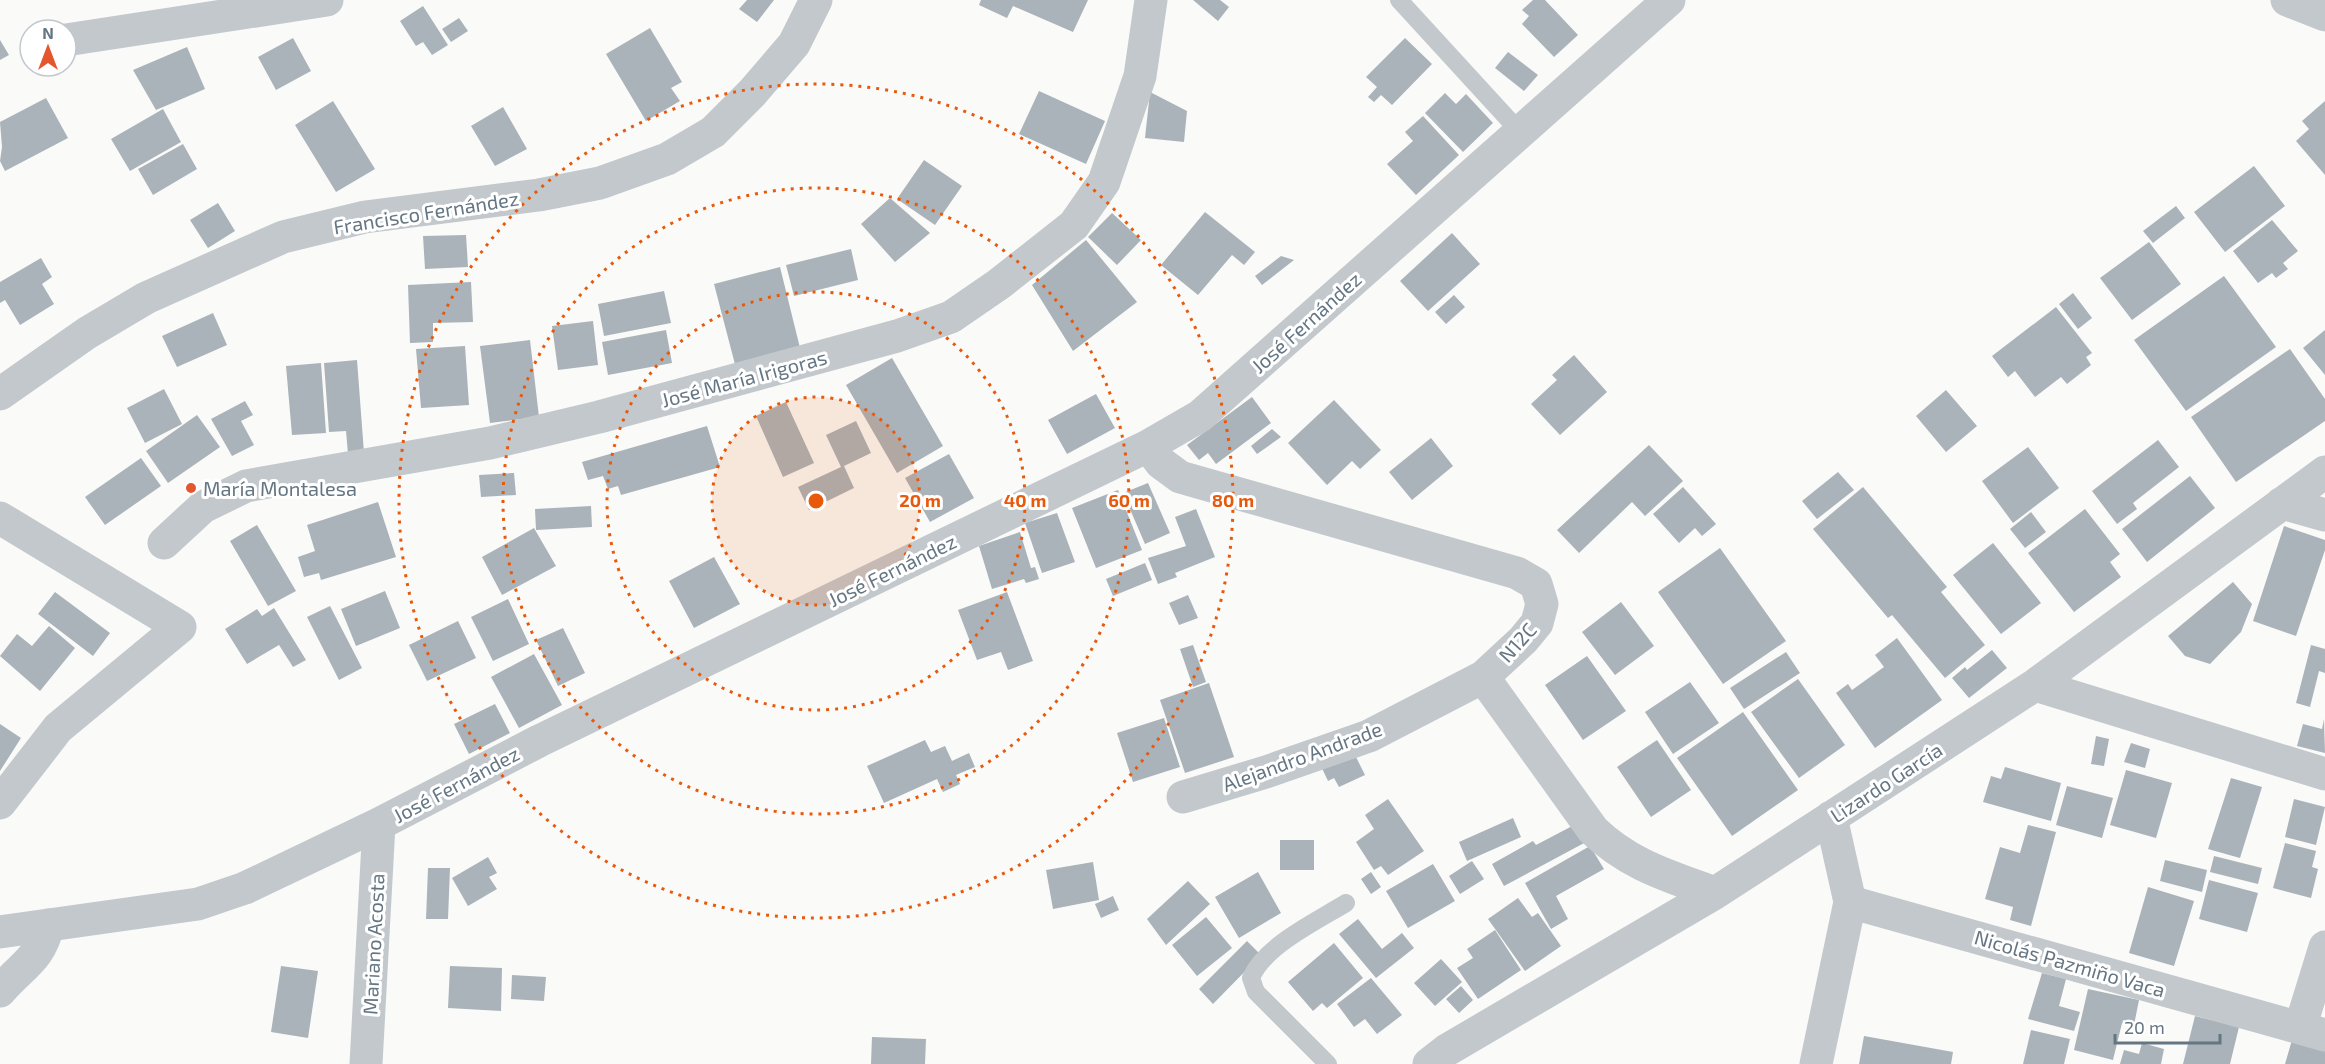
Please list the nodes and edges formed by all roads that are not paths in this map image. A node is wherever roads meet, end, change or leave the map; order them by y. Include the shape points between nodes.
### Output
1 (327, 0) edge
2 (816, 0) edge
3 (1151, 0) edge
4 (1399, 0) edge
5 (1669, 0) edge
6 (2287, 0) edge
7 (2325, 15) edge
8 (78, 37) edge
9 (1520, 132) junction
10 (0, 394) edge
11 (1148, 446) junction
12 (2325, 472) edge
13 (2282, 503) junction
14 (2325, 515) edge
15 (0, 518) edge
16 (164, 543) dead end
17 (1483, 676) junction
18 (2035, 685) junction
19 (2325, 774) edge
20 (1183, 797) dead end
21 (0, 803) edge
22 (1832, 817) junction
23 (379, 824) junction
24 (1715, 893) junction
25 (1850, 902) junction
26 (1346, 903) dead end
27 (48, 925) junction
28 (0, 932) edge
29 (2325, 947) edge
30 (0, 991) edge
31 (2312, 1031) edge
32 (366, 1064) edge
33 (1328, 1064) edge
34 (1429, 1064) edge
35 (1816, 1064) edge

1 - 8 street
2 - 10 street, Francisco Fernández via 794,44 752,93 713,132 667,159 600,183 539,195 365,217 283,237 146,298 87,333
3 - 16 street, José María Irigoras via 1140,76 1104,182 1074,225 951,316 897,336 599,417 490,443 246,486 203,507
4 - 9 lane
5 - 9 street, José Fernández
6 - 7 street
9 - 11 street, José Fernández via 1200,416
11 - 17 street, N12C via 1161,463 1180,477 1517,573 1536,584 1542,604 1537,624
11 - 23 street, José Fernández via 539,741
12 - 13 street, Lizardo García
13 - 14 street
13 - 18 street, Lizardo García
15 - 21 street via 180,627 58,728
17 - 20 street, Alejandro Andrade via 1369,736
17 - 24 street, N12C via 1593,830 1611,848 1632,861
18 - 19 street
18 - 22 street, Lizardo García
22 - 24 street, Lizardo García
22 - 25 street
23 - 27 street, José Fernández via 272,877 198,904
23 - 32 street, Mariano Acosta
24 - 34 street, Lizardo García
25 - 31 street, Nicolás Pazmiño Vaca
25 - 35 street
26 - 33 lane via 1285,941 1256,966 1251,978 1256,992
27 - 28 street, José Fernández
27 - 30 street via 37,956
29 - 31 street

